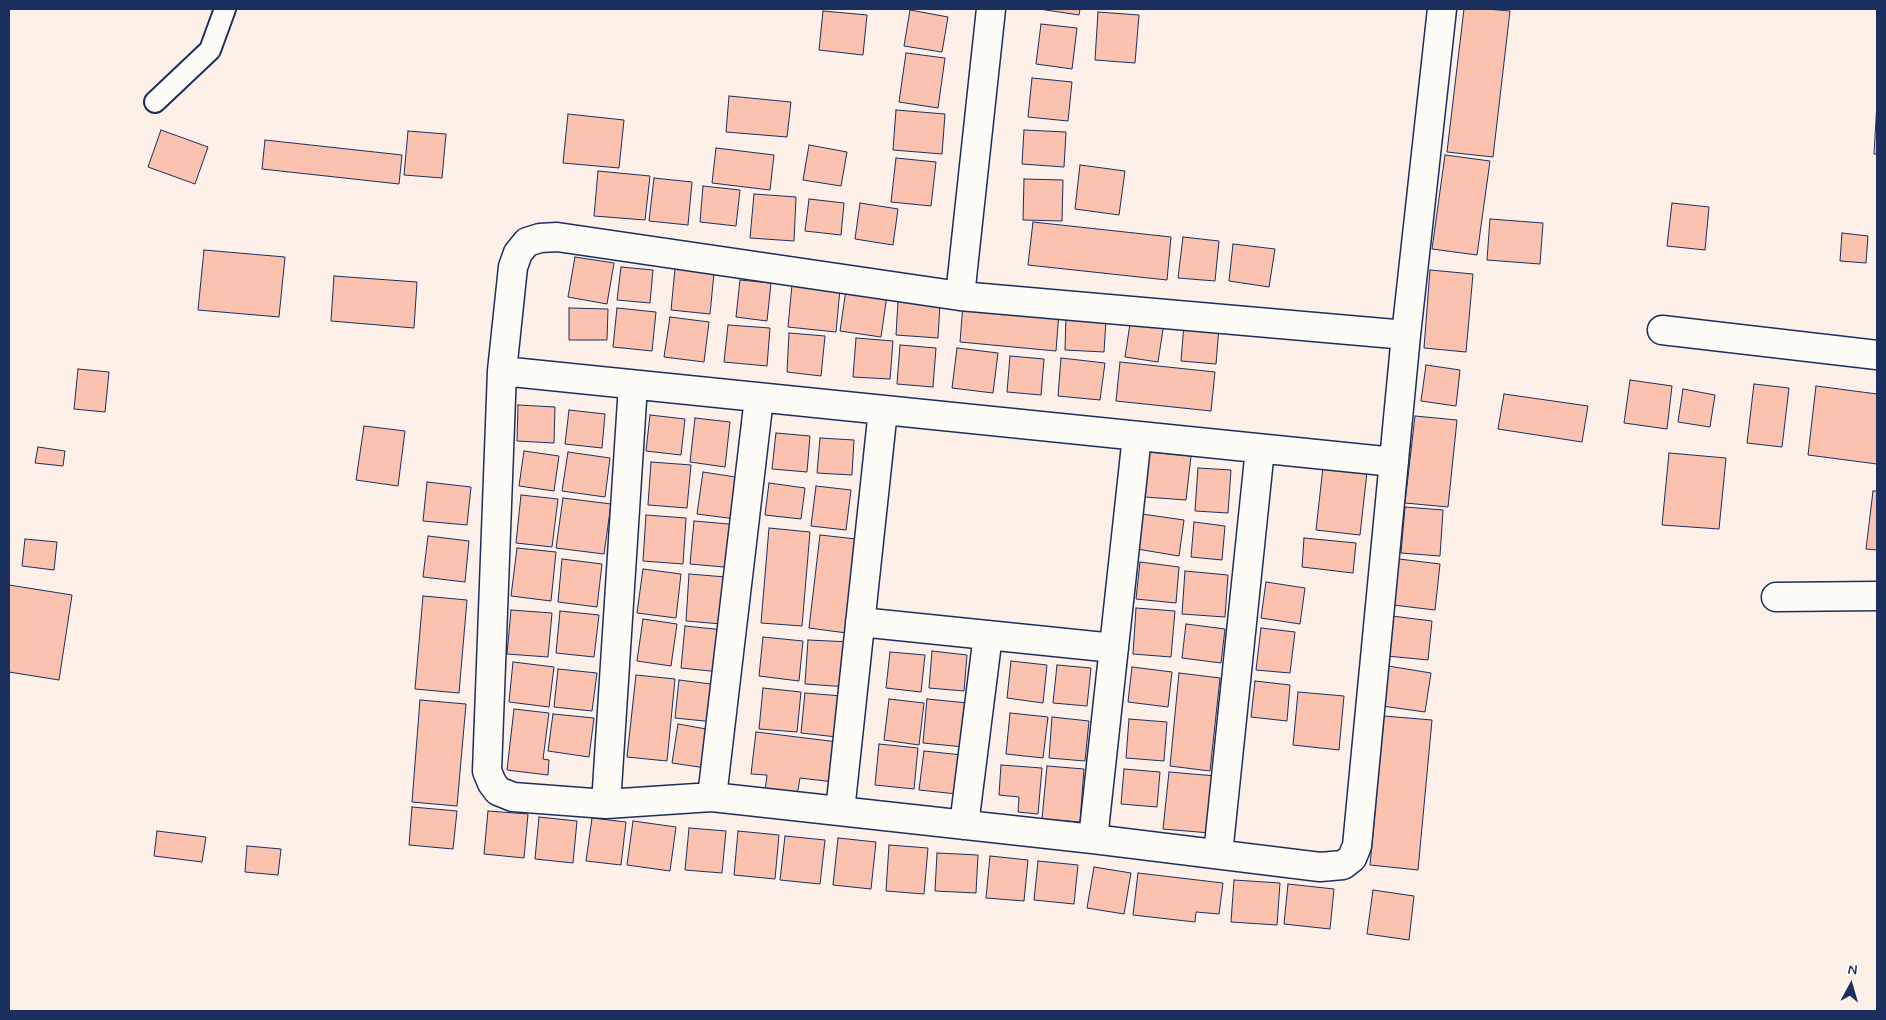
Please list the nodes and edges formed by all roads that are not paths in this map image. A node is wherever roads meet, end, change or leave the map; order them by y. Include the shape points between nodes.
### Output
1 (225, 9) edge
2 (992, 9) edge
3 (1442, 9) edge
4 (155, 102) dead end
5 (960, 296) junction
6 (1662, 330) dead end
7 (1406, 335) junction
8 (1877, 355) edge
9 (502, 371) junction
10 (633, 385) junction
11 (759, 398) junction
12 (883, 410) junction
13 (1137, 436) junction
14 (1260, 449) junction
15 (1394, 462) junction
16 (1877, 596) edge
17 (1776, 597) dead end
18 (860, 622) junction
19 (988, 635) junction
20 (1114, 648) junction
21 (712, 797) junction
22 (606, 804) junction
23 (840, 811) junction
24 (964, 825) junction
25 (1093, 839) junction
26 (1218, 854) junction

1 - 4 lane via 210,50
2 - 5 street
3 - 7 street
5 - 7 street
5 - 9 street via 557,237 540,238 527,242 513,267
6 - 8 street
7 - 15 street
9 - 10 street
9 - 22 street via 487,771 498,791 514,798
10 - 11 street
10 - 22 street
11 - 12 street
11 - 21 street
12 - 13 street
12 - 18 street
13 - 14 street
13 - 20 street
14 - 15 street
14 - 26 street
15 - 26 street via 1357,846 1352,858 1343,865 1320,867
16 - 17 street
18 - 19 street
18 - 23 street
19 - 20 street
19 - 24 street
20 - 25 street
21 - 22 street
21 - 23 street
23 - 24 street
24 - 25 street
25 - 26 street

